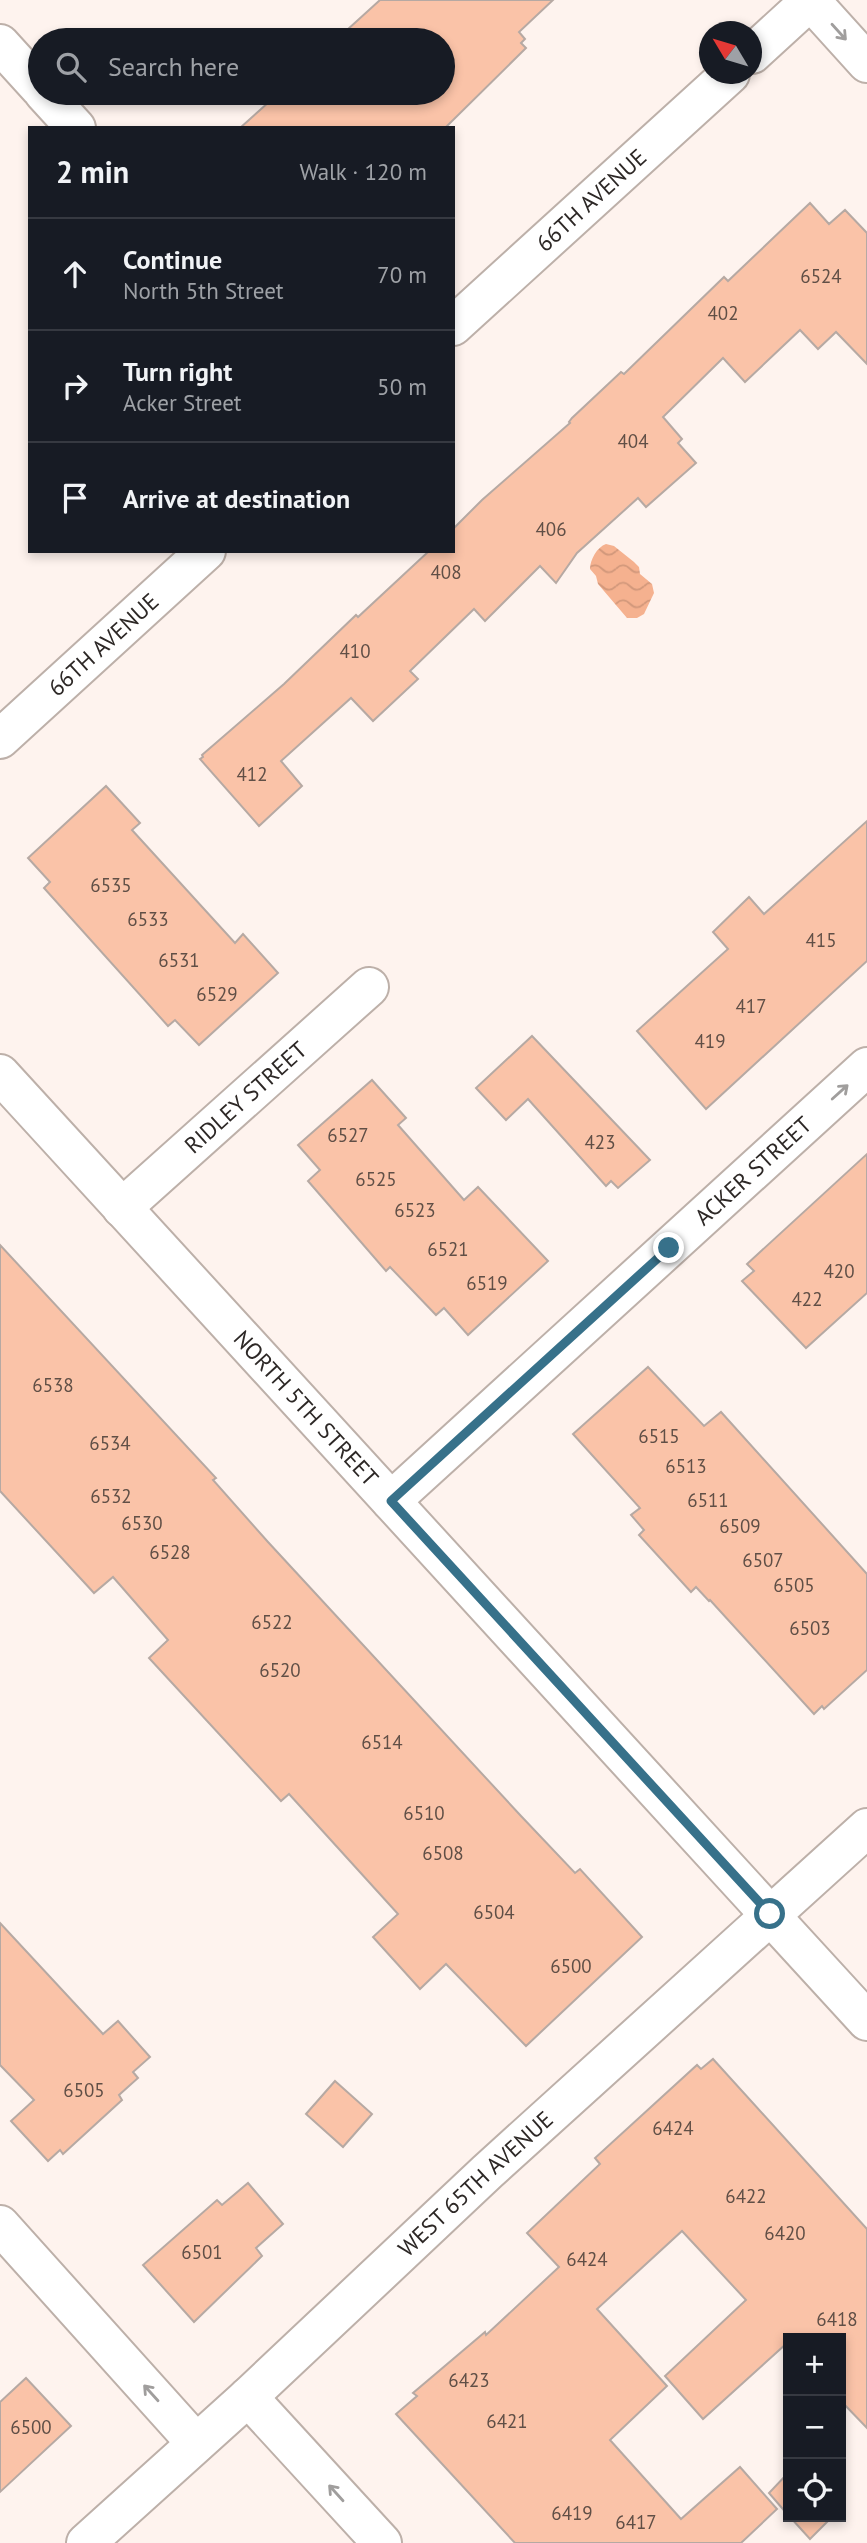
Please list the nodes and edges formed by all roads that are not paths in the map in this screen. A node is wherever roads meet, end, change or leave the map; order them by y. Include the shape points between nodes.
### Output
1 (810, 0) edge
2 (0, 44) edge
3 (762, 44) edge
4 (867, 63) edge
5 (28, 75) edge
6 (719, 84) edge
7 (55, 105) edge
8 (74, 126) edge
9 (455, 324) edge
10 (204, 553) edge
11 (0, 739) edge
12 (369, 987) dead end
13 (867, 1067) edge
14 (0, 1074) edge
15 (122, 1208) junction
16 (391, 1501) junction
17 (867, 1828) edge
18 (770, 1914) junction
19 (867, 2021) edge
20 (0, 2225) edge
21 (248, 2397) junction
22 (196, 2444) junction
23 (86, 2543) edge
24 (382, 2543) edge

1 - 3 street
1 -> 4 street
2 - 5 street
6 - 9 street, 66TH AVENUE
7 - 8 street
10 - 11 street, 66TH AVENUE
12 - 15 street, RIDLEY STREET
16 -> 13 street, ACKER STREET
14 - 15 street, NORTH 5TH STREET
15 - 16 street, NORTH 5TH STREET
16 - 18 street, NORTH 5TH STREET
17 - 18 street, WEST 65TH AVENUE
18 - 19 street, NORTH 5TH STREET
18 - 21 street, WEST 65TH AVENUE
22 -> 20 street
21 - 22 street, WEST 65TH AVENUE
24 -> 21 street
22 - 23 street, WEST 65TH AVENUE

